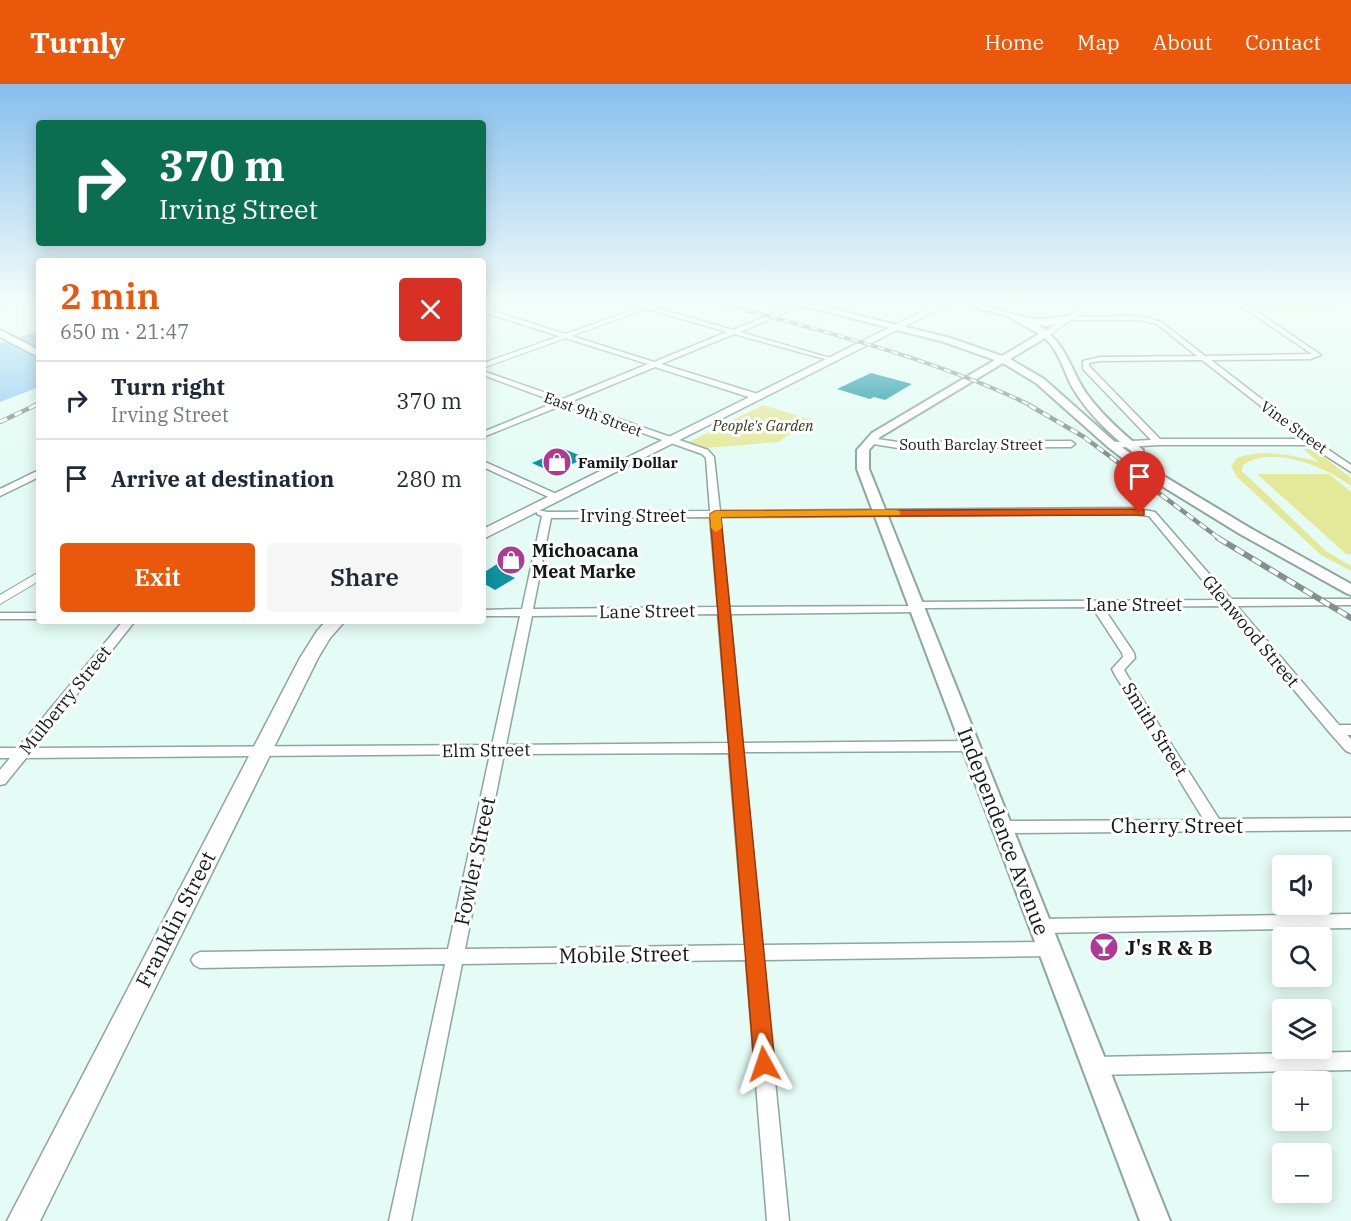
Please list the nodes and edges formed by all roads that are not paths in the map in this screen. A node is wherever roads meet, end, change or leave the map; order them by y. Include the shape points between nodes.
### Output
1 (513, 355) edge
2 (624, 355) edge
3 (679, 355) edge
4 (816, 355) edge
5 (844, 355) edge
6 (992, 355) edge
7 (1010, 355) edge
8 (1062, 355) edge
9 (1199, 355) edge
10 (1317, 355) edge
11 (1203, 358) junction
12 (1003, 359) junction
13 (834, 360) junction
14 (486, 365) edge
15 (655, 365) junction
16 (486, 375) edge
17 (758, 397) junction
18 (563, 402) junction
19 (486, 434) edge
20 (671, 441) junction
21 (870, 441) junction
22 (1158, 442) junction
23 (1311, 442) junction
24 (1128, 443) junction
25 (1071, 444) dead end
26 (1112, 445) junction
27 (486, 465) edge
28 (1351, 469) edge
29 (36, 475) edge
30 (0, 493) edge
31 (558, 498) junction
32 (540, 512) junction
33 (881, 513) junction
34 (715, 514) junction
35 (1152, 514) joint
36 (486, 534) edge
37 (1309, 566) junction
38 (36, 578) edge
39 (1345, 587) edge
40 (0, 600) edge
41 (1351, 602) edge
42 (1227, 603) junction
43 (486, 604) edge
44 (1095, 604) junction
45 (917, 607) junction
46 (724, 611) junction
47 (526, 612) junction
48 (486, 613) edge
49 (0, 616) edge
50 (36, 616) edge
51 (127, 624) edge
52 (334, 624) edge
53 (1335, 730) junction
54 (1351, 730) edge
55 (972, 746) junction
56 (736, 747) junction
57 (1351, 748) edge
58 (497, 749) junction
59 (260, 752) junction
60 (0, 753) edge
61 (22, 753) junction
62 (0, 780) edge
63 (1351, 824) edge
64 (1215, 825) junction
65 (1002, 827) junction
66 (1351, 921) edge
67 (1040, 926) junction
68 (1048, 949) junction
69 (754, 952) junction
70 (453, 956) junction
71 (200, 960) dead end
72 (1351, 1061) edge
73 (1094, 1066) junction
74 (22, 1221) edge
75 (399, 1221) edge
76 (778, 1221) edge
77 (1155, 1221) edge

1 - 14 street
2 - 15 street
3 - 15 street
4 - 13 street
5 - 13 main road
6 - 12 main road
7 - 12 main road
8 - 24 main road via 1087,401
9 - 11 street, Vine Street
10 - 11 street
11 - 22 street via 1084,364
11 - 23 street, Vine Street
12 - 21 main road
12 - 26 main road via 1040,381
13 - 17 main road
15 - 17 street
15 - 18 street
16 - 18 street, East 9th Street
17 - 20 main road
18 - 19 street
18 - 20 street, East 9th Street
20 - 31 main road
20 - 34 street, East 9th Street via 710,457
21 - 25 street, South Barclay Street via 898,445
21 - 33 main road, Independence Avenue via 863,450 863,469
22 - 23 street
22 - 24 street
23 - 28 street, Vine Street
24 - 26 street
24 - 37 main road via 1180,483
26 - 37 main road via 1191,499
27 - 31 street
29 - 30 street
31 - 32 main road
32 - 34 street, Irving Street
32 - 36 main road
32 - 47 street, Fowler Street
33 - 34 street, Irving Street
33 - 35 street, Irving Street
33 - 45 main road, Independence Avenue
34 - 46 street
35 - 42 street, Glenwood Street
37 - 39 main road
38 - 40 street
41 - 42 street, Lane Street
42 - 44 street, Lane Street
42 - 53 street, Glenwood Street
43 - 47 street
44 - 45 street, Lane Street
44 - 64 street, Smith Street via 1128,653 1129,658 1119,669 1121,675
45 - 46 street, Lane Street
45 - 55 main road, Independence Avenue
46 - 47 street, Lane Street
46 - 56 street
47 - 48 street, Lane Street
47 - 58 street, Fowler Street
49 - 50 street
51 - 61 street, Mulberry Street
52 - 59 main road, Franklin Street via 315,647
53 - 54 street
53 - 57 street, Glenwood Street
55 - 56 street, Elm Street
55 - 65 main road, Independence Avenue
56 - 58 street, Elm Street
56 - 69 street
58 - 59 street, Elm Street
58 - 70 street, Fowler Street
59 - 61 street, Elm Street
59 - 74 main road, Franklin Street
60 - 61 street, Elm Street
61 - 62 street, Mulberry Street
63 - 64 street, Cherry Street
64 - 65 street, Cherry Street
65 - 67 main road, Independence Avenue
66 - 67 street
67 - 68 main road, Independence Avenue
68 - 69 street, Mobile Street
68 - 73 main road, Independence Avenue
69 - 70 street, Mobile Street
69 - 76 street
70 - 71 street, Mobile Street
70 - 75 street, Fowler Street
72 - 73 street
73 - 77 main road, Independence Avenue

